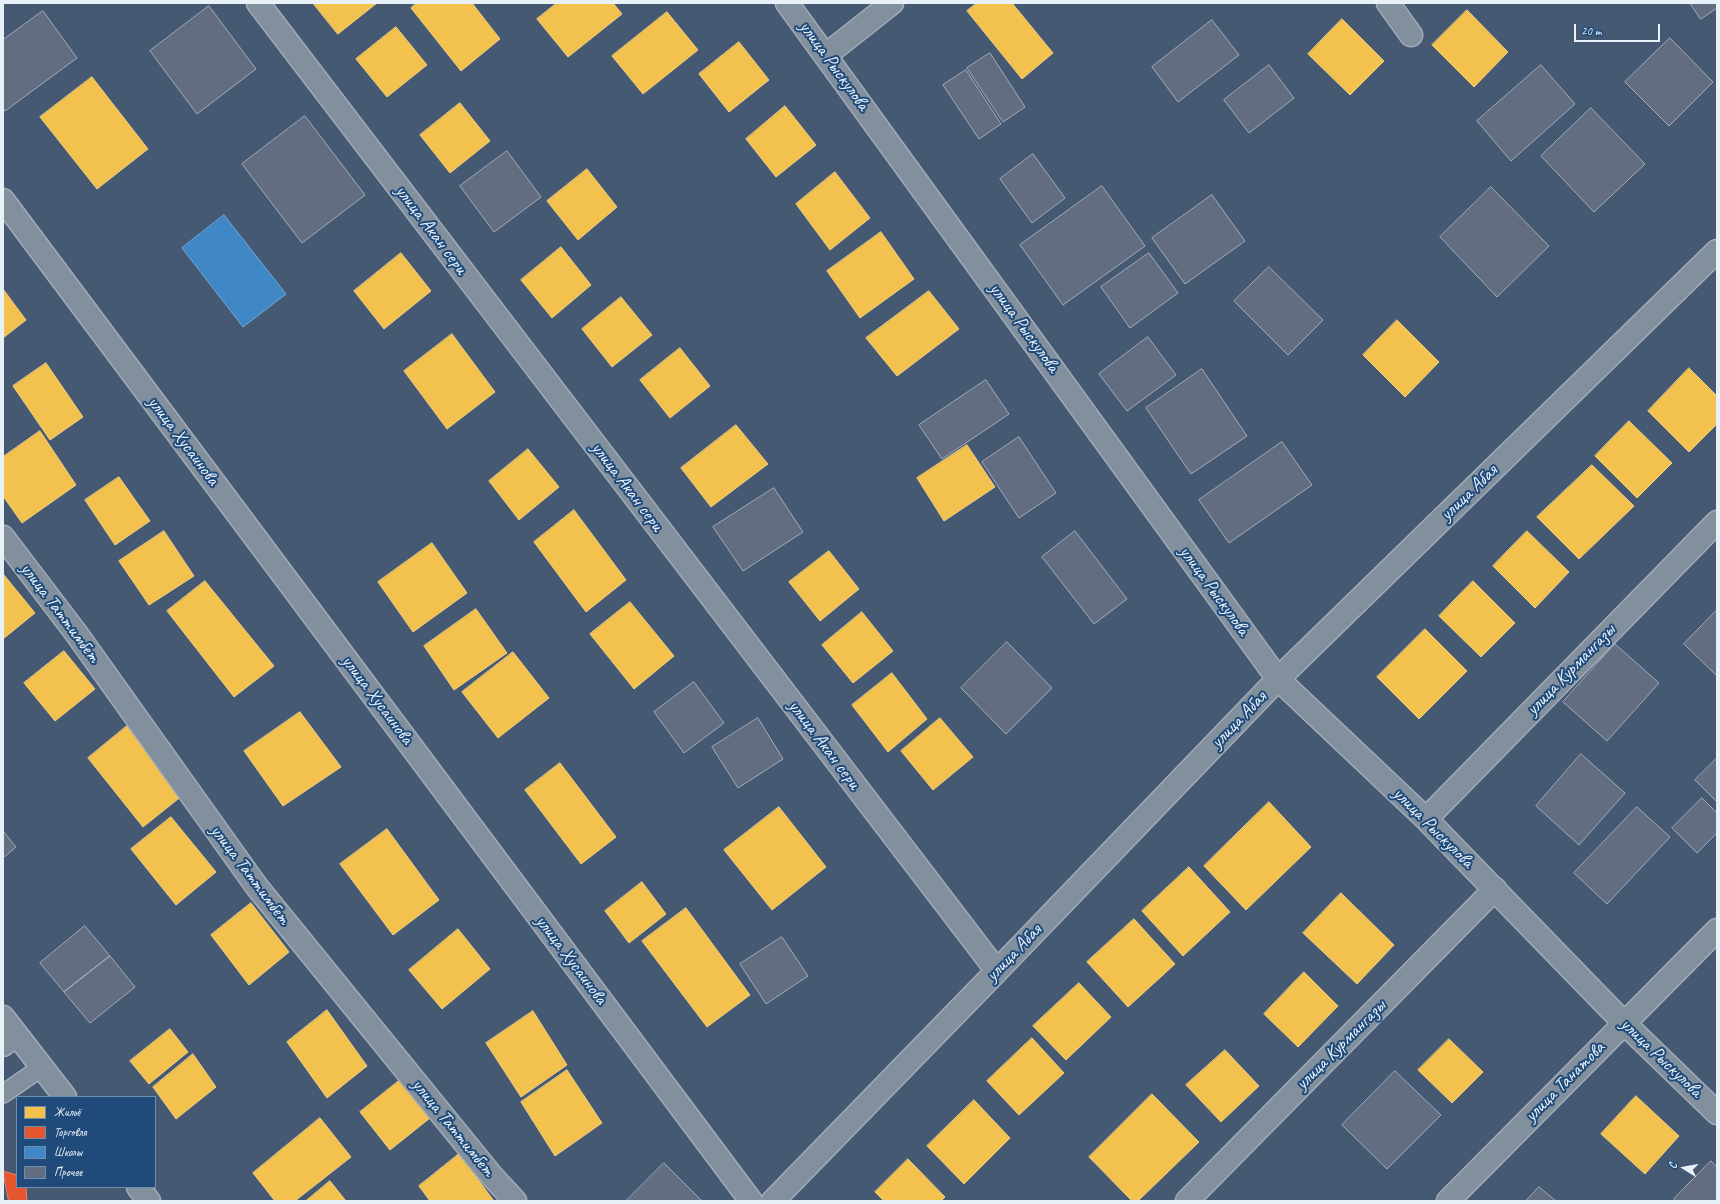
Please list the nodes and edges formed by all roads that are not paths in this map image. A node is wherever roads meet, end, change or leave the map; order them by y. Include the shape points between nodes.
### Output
1 (258, 3) edge
2 (787, 3) edge
3 (892, 3) edge
4 (1388, 3) edge
5 (1411, 35) dead end
6 (826, 55) junction
7 (3, 200) edge
8 (1717, 251) edge
9 (1717, 522) edge
10 (3, 537) edge
11 (1278, 679) junction
12 (1426, 819) junction
13 (1495, 889) junction
14 (1717, 930) edge
15 (997, 971) junction
16 (3, 1017) edge
17 (1624, 1023) junction
18 (10, 1040) edge
19 (42, 1067) junction
20 (3, 1094) edge
21 (65, 1096) edge
22 (1717, 1113) edge
23 (139, 1188) edge
24 (149, 1201) edge
25 (515, 1201) edge
26 (751, 1201) edge
27 (773, 1201) edge
28 (1187, 1201) edge
29 (1448, 1201) edge

1 - 15 street, улица Акан сери
2 - 6 street, улица Рыскулова
3 - 6 street
4 - 5 street
6 - 11 street, улица Рыскулова
7 - 26 street, улица Хусаинова
8 - 11 street, улица Абая
9 - 12 street, улица Курмангазы
10 - 25 street, улица Таттимбет via 76,633 257,887
11 - 12 street, улица Рыскулова
11 - 15 street, улица Абая
12 - 13 street, улица Рыскулова
13 - 17 street, улица Рыскулова
13 - 28 street, улица Курмангазы
14 - 17 street, улица Танатова
15 - 27 street, улица Абая
16 - 18 street
17 - 22 street, улица Рыскулова
17 - 29 street, улица Танатова
18 - 19 street
19 - 20 lane
19 - 21 street
23 - 24 street

